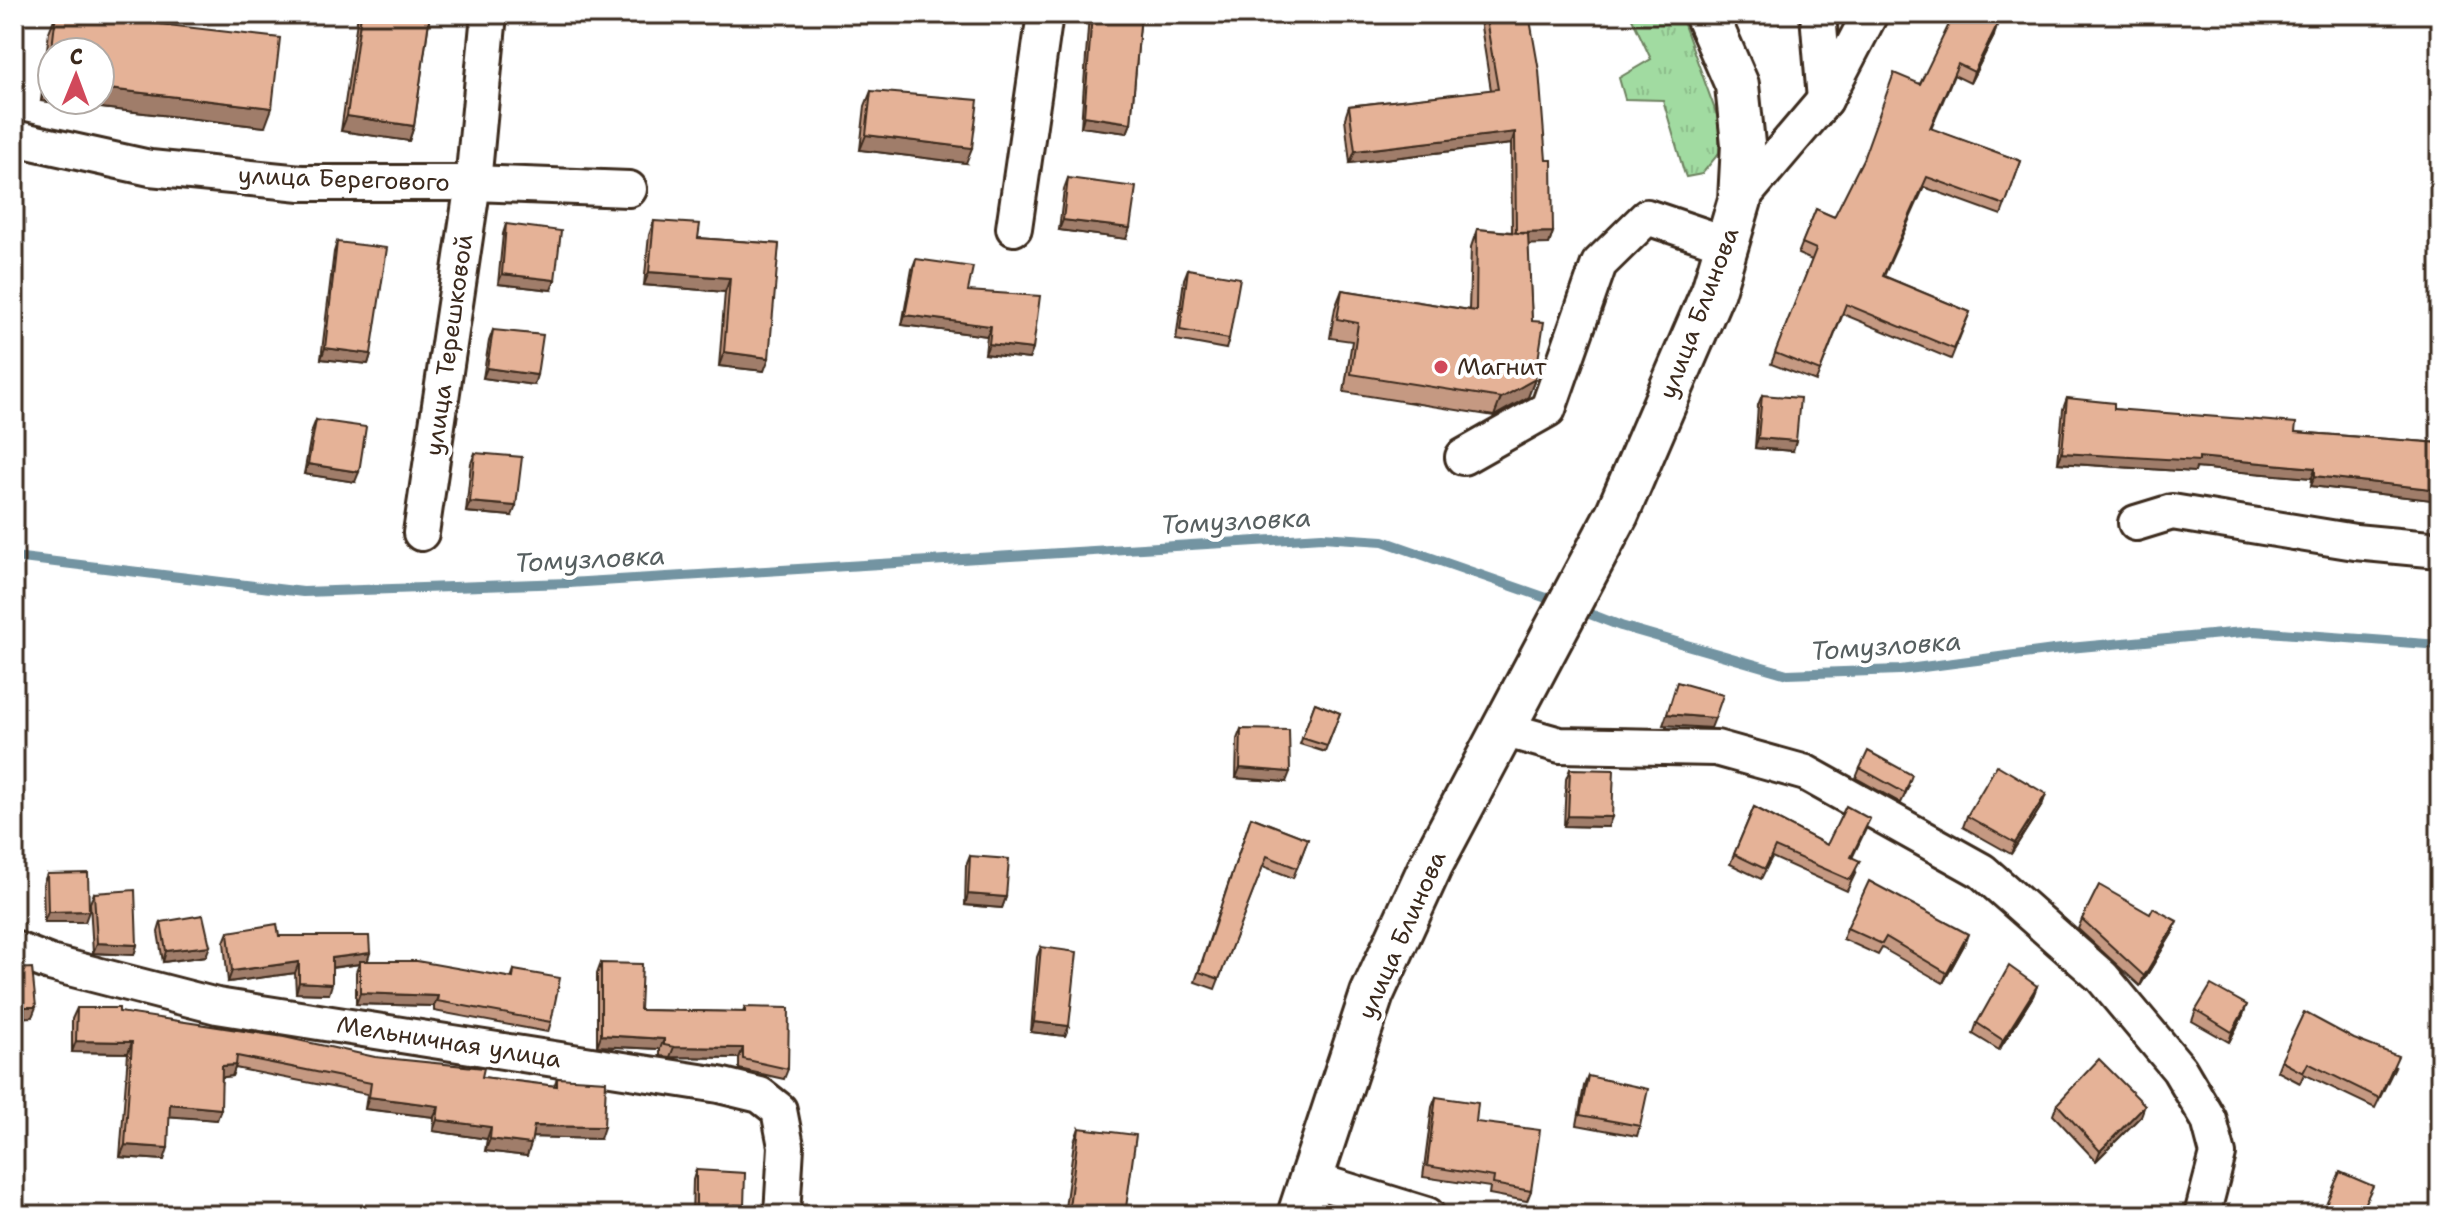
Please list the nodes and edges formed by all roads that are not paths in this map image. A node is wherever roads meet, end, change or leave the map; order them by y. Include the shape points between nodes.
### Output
1 (489, 14) edge
2 (1045, 14) edge
3 (1706, 14) edge
4 (1818, 14) edge
5 (1870, 14) edge
6 (1825, 100) junction
7 (14, 138) edge
8 (473, 183) junction
9 (629, 189) dead end
10 (1740, 200) junction
11 (1014, 228) dead end
12 (1727, 244) junction
13 (1463, 457) dead end
14 (2136, 523) dead end
15 (421, 533) dead end
16 (2440, 550) edge
17 (1503, 729) junction
18 (14, 949) edge
19 (1304, 1197) edge
20 (782, 1215) edge
21 (1427, 1215) edge
22 (2202, 1215) edge

1 - 8 street, улица Терешковой
2 - 11 street
3 - 10 main road, улица Блинова via 1737,85 1743,144
4 - 6 street
5 - 6 street
6 - 10 street
7 - 8 street, улица Берегового via 150,168 286,182
8 - 9 street, улица Берегового
8 - 15 street, улица Терешковой
10 - 12 main road, улица Блинова
12 - 13 street via 1647,217 1599,264 1548,409
12 - 17 main road, улица Блинова via 1713,291 1617,514
14 - 16 street via 2172,512 2355,542
17 - 19 main road, улица Блинова via 1431,865 1372,994
17 - 22 street via 1560,745 1716,748 1806,773 1982,871 2102,977 2179,1069 2209,1120 2218,1154
18 - 20 street, Мельничная улица via 217,1006 760,1095 779,1110 786,1146
19 - 21 street

